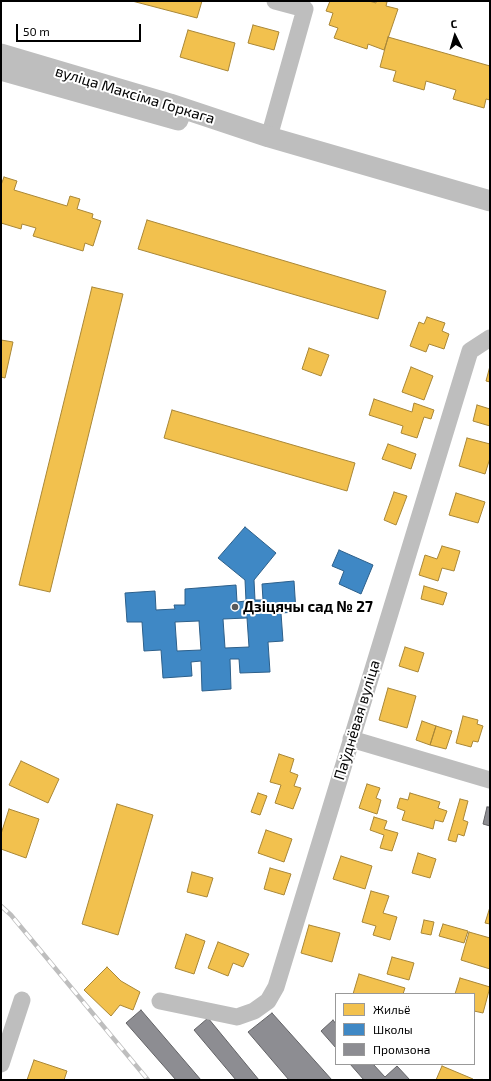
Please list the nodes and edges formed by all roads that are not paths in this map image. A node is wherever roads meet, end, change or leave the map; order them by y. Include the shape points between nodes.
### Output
1 (275, 1) edge
2 (1, 54) edge
3 (1, 70) edge
4 (269, 137) junction
5 (490, 202) edge
6 (490, 338) edge
7 (351, 739) junction
8 (490, 780) edge
9 (22, 1000) dead end
10 (160, 1001) dead end
11 (1, 1064) edge

1 - 4 street via 305,9
2 - 4 street, вуліца Максіма Горкага via 170,104
3 - 4 street, вуліца Максіма Горкага via 165,117
4 - 5 street, вуліца Максіма Горкага
6 - 7 street, Паўднёвая вуліца via 470,351
7 - 8 street
7 - 10 street, Паўднёвая вуліца via 276,987 268,1001 254,1011 237,1017
9 - 11 street

